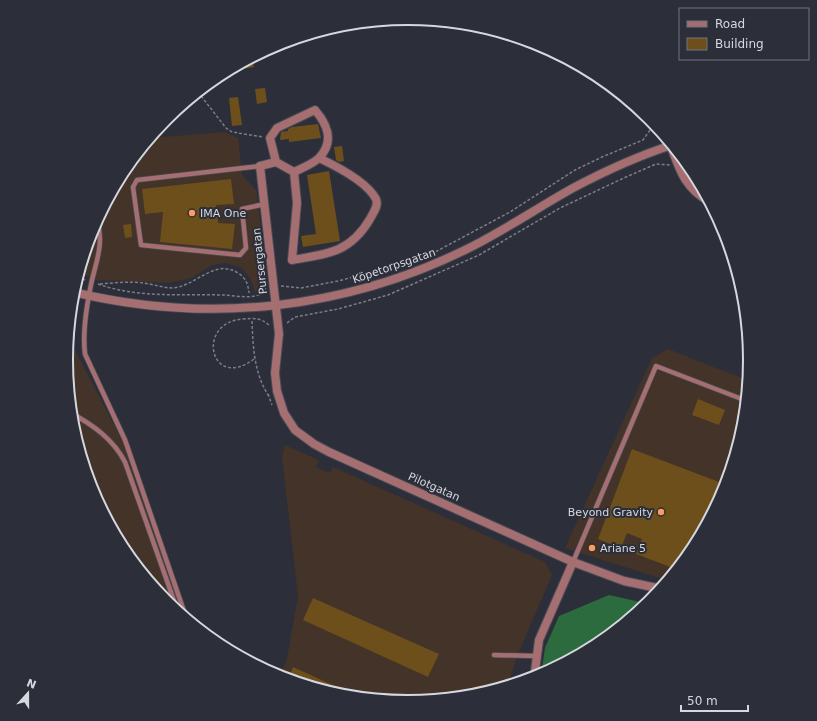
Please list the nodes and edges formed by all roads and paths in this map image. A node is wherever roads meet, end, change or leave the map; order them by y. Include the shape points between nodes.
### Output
1 (201, 96) edge
2 (651, 128) edge
3 (270, 138) junction
4 (666, 145) edge
5 (674, 154) edge
6 (319, 158) junction
7 (276, 162) junction
8 (260, 166) junction
9 (294, 172) junction
10 (700, 196) edge
11 (265, 204) junction
12 (100, 230) edge
13 (92, 282) junction
14 (98, 284) junction
15 (273, 287) junction
16 (250, 293) dead end
17 (79, 294) edge
18 (89, 296) junction
19 (276, 305) junction
20 (252, 321) dead end
21 (278, 324) junction
22 (254, 359) junction
23 (268, 396) dead end
24 (741, 399) edge
25 (78, 417) edge
26 (573, 562) junction
27 (656, 588) edge
28 (174, 601) edge
29 (183, 610) edge
30 (494, 655) dead end
31 (536, 656) junction
32 (535, 671) edge

1 - 3 path via 232,132
2 - 15 path via 643,140 575,170 510,212 438,251 410,262 338,281 301,288 285,285
3 - 6 street via 277,128 314,110 323,119 328,130 326,145
3 - 7 street
4 - 19 street, Köpetorpsgatan via 591,179 475,245 418,271 360,290
5 - 10 street via 678,168 692,190
6 - 9 street
6 - 9 street via 344,170 376,199 377,207 362,232 342,249 292,260 297,204
7 - 8 street
7 - 9 street
8 - 11 street, Pursergatan
8 - 11 lane via 136,180 133,187 141,245 240,255 246,248 242,209
11 - 15 street, Pursergatan
12 - 13 lane via 101,242
13 - 14 path
13 - 18 lane
14 - 15 path via 107,288 146,293 239,297 258,295 265,288
14 - 16 path via 129,282 173,288 196,281 221,268 230,269 242,276
15 - 19 street, Pursergatan
17 - 18 street, Köpetorpsgatan
18 - 19 street, Köpetorpsgatan via 185,308
18 - 29 lane via 84,339 85,354 125,440
19 - 21 street, Pilotgatan
20 - 22 path
21 - 22 path via 268,325 255,318 228,321 220,329 213,347 219,362 234,369
21 - 26 street, Pilotgatan via 275,373 277,390 289,421 304,438 329,452
22 - 23 path
24 - 26 lane via 656,366
25 - 28 lane via 108,438 119,450
26 - 27 street, Pilotgatan via 624,581
26 - 31 street via 543,630
30 - 31 lane
31 - 32 street

